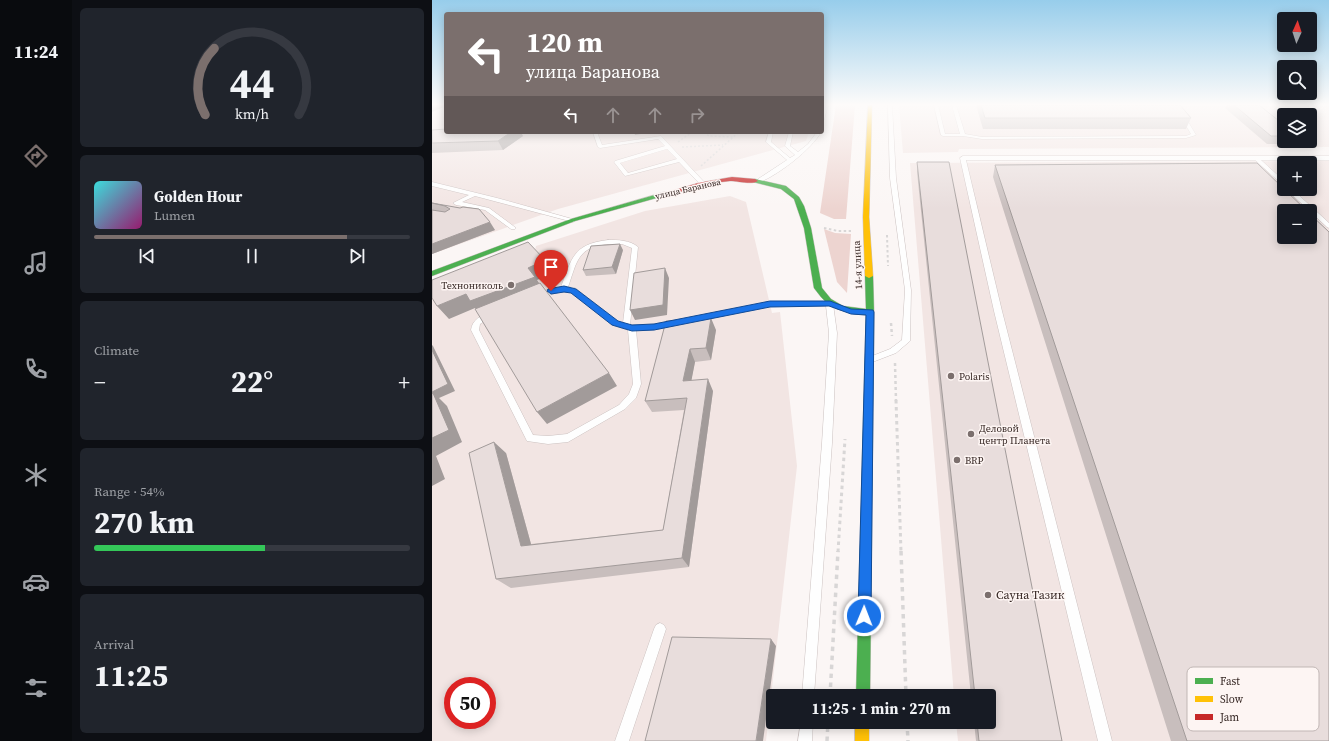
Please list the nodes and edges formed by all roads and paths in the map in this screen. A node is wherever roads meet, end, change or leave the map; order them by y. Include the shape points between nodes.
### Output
1 (598, 140) edge
2 (644, 140) edge
3 (661, 140) edge
4 (730, 140) edge
5 (769, 140) edge
6 (789, 140) edge
7 (814, 140) edge
8 (869, 140) edge
9 (891, 140) edge
10 (724, 145) junction
11 (668, 147) junction
12 (680, 147) dead end
13 (798, 155) junction
14 (1256, 158) junction
15 (1329, 158) edge
16 (680, 160) junction
17 (790, 160) junction
18 (689, 170) junction
19 (1277, 178) edge
20 (760, 180) junction
21 (432, 184) edge
22 (702, 184) junction
23 (475, 194) junction
24 (1297, 196) edge
25 (573, 220) junction
26 (1329, 226) edge
27 (818, 227) dead end
28 (513, 228) dead end
29 (887, 229) dead end
30 (855, 231) dead end
31 (877, 246) dead end
32 (888, 268) dead end
33 (432, 274) edge
34 (564, 289) junction
35 (531, 299) edge
36 (870, 299) junction
37 (830, 304) junction
38 (497, 312) edge
39 (870, 312) junction
40 (890, 321) dead end
41 (629, 328) junction
42 (893, 351) junction
43 (869, 361) junction
44 (845, 433) dead end
45 (660, 629) dead end
46 (809, 689) edge
47 (830, 689) edge
48 (863, 689) edge
49 (906, 689) edge
50 (806, 729) edge
51 (828, 729) edge
52 (862, 729) edge
53 (907, 729) edge
54 (622, 741) edge
55 (805, 741) edge
56 (827, 741) edge
57 (862, 741) edge
58 (908, 741) edge
59 (1105, 741) edge

1 - 2 lane via 600,147
3 - 11 lane
4 - 10 path
5 - 17 lane via 768,142
6 - 13 lane via 787,146
7 - 13 lane
8 - 36 main road, 14-я улица via 866,217
9 - 42 lane via 893,178 908,290 906,341
10 - 12 path
10 - 18 path via 700,167
11 - 16 lane
11 - 16 lane via 617,162 627,176
13 - 17 lane
14 - 15 lane
14 - 19 lane
14 - 59 lane via 963,158 998,311
16 - 18 lane
17 - 20 lane
18 - 22 lane
20 - 22 main road, улица Баранова via 731,179
20 - 37 main road, улица Баранова via 788,190 797,198 805,218 818,288
21 - 23 lane
22 - 25 main road, улица Баранова
23 - 25 lane
23 - 28 lane via 456,203 487,209
24 - 26 lane
25 - 33 main road, улица Баранова
27 - 30 path
29 - 32 path
31 - 36 main road
34 - 35 lane
34 - 41 lane via 574,290 615,323
34 - 41 lane via 580,250 596,242 620,242 635,247
36 - 39 main road, 14-я улица
37 - 39 main road via 851,312
37 - 41 lane via 770,304 654,327
37 - 46 lane via 833,334 827,442
38 - 41 lane via 483,318 474,326 475,330 530,438 568,438 622,407 632,396 637,384
39 - 43 main road, 14-я улица
40 - 42 path
42 - 43 lane
42 - 49 path
43 - 48 main road, 14-я улица
44 - 47 path
45 - 54 lane
50 - 55 lane
51 - 56 path
52 - 57 main road
53 - 58 path

